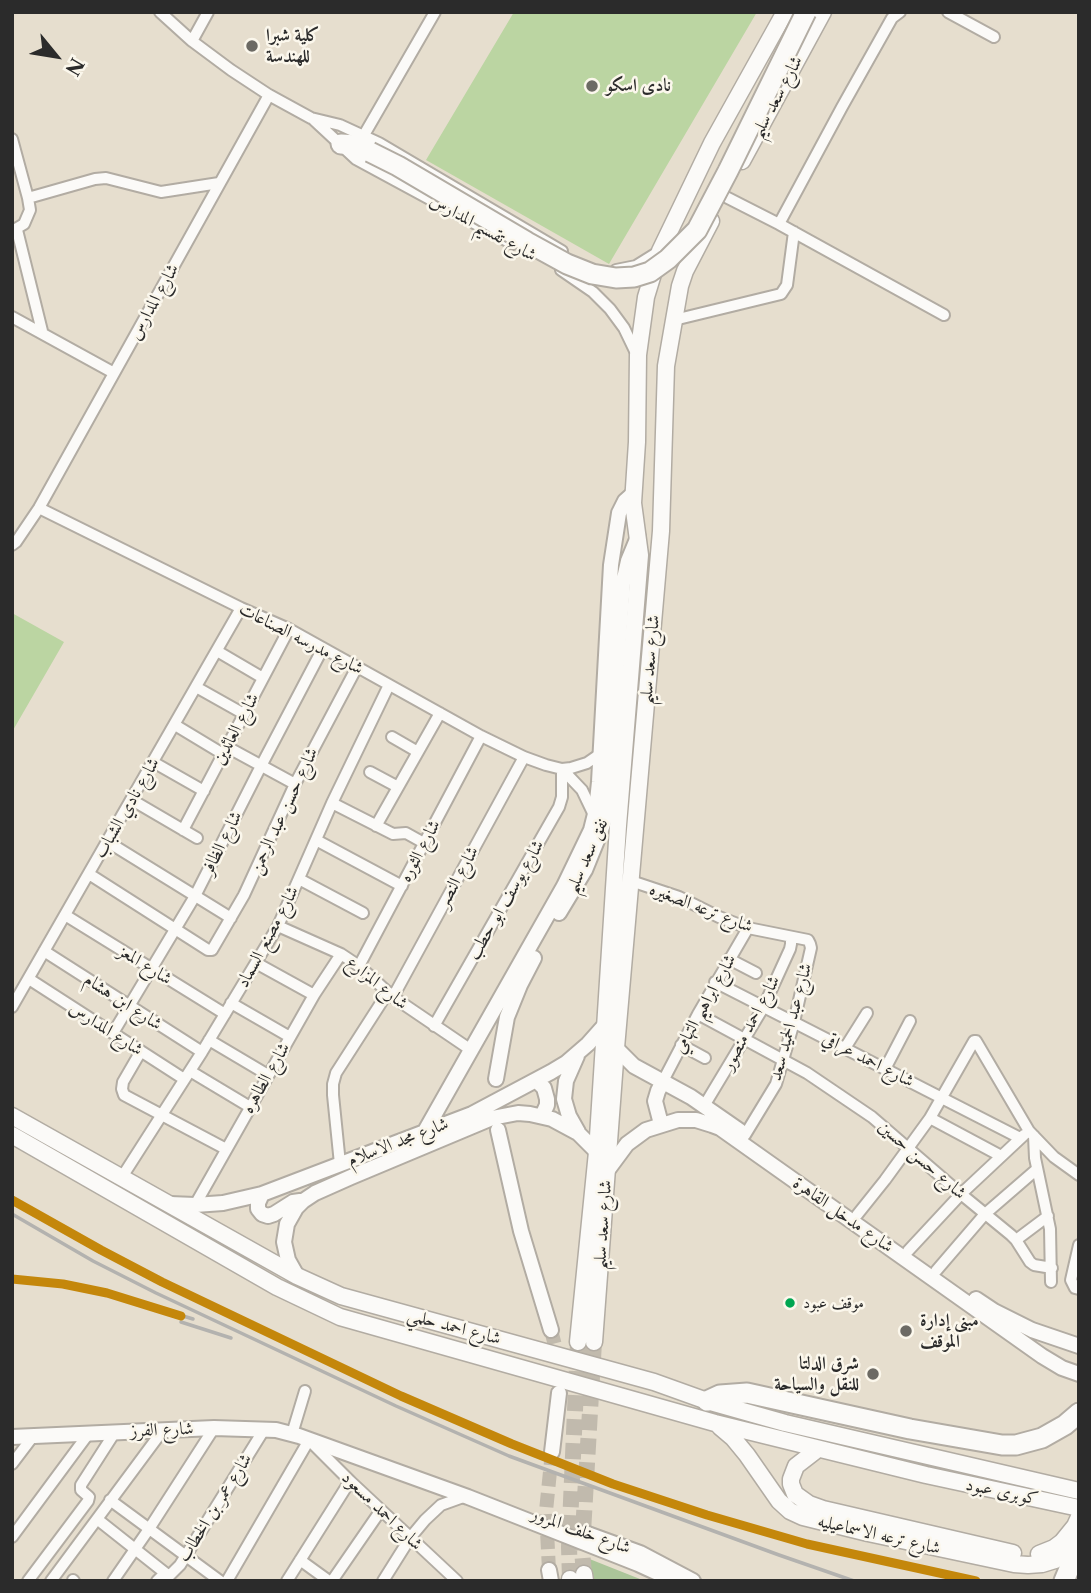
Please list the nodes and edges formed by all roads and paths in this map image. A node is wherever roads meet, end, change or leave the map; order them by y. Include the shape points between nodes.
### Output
1 (160, 12) edge
2 (208, 12) edge
3 (435, 12) edge
4 (785, 12) edge
5 (806, 12) edge
6 (823, 12) edge
7 (900, 12) edge
8 (948, 12) edge
9 (994, 37) dead end
10 (192, 41) junction
11 (269, 96) junction
12 (312, 118) junction
13 (12, 139) edge
14 (712, 143) junction
15 (341, 144) junction
16 (367, 144) junction
17 (745, 157) junction
18 (219, 183) junction
19 (724, 196) junction
20 (28, 198) junction
21 (779, 224) junction
22 (15, 231) edge
23 (794, 232) junction
24 (660, 251) junction
25 (944, 316) dead end
26 (12, 317) edge
27 (674, 320) junction
28 (41, 331) junction
29 (638, 355) junction
30 (114, 373) junction
31 (636, 460) junction
32 (663, 461) junction
33 (634, 493) junction
34 (39, 508) junction
35 (661, 531) junction
36 (638, 537) junction
37 (12, 545) edge
38 (242, 608) junction
39 (289, 629) junction
40 (324, 649) junction
41 (217, 651) junction
42 (356, 667) junction
43 (263, 678) junction
44 (389, 685) junction
45 (196, 687) junction
46 (440, 713) junction
47 (244, 714) junction
48 (175, 725) junction
49 (481, 736) junction
50 (392, 737) dead end
51 (225, 751) junction
52 (418, 752) junction
53 (600, 754) junction
54 (524, 757) junction
55 (153, 762) junction
56 (261, 765) junction
57 (562, 769) junction
58 (370, 772) dead end
59 (295, 784) junction
60 (398, 787) junction
61 (204, 791) junction
62 (132, 800) junction
63 (332, 803) junction
64 (594, 816) junction
65 (376, 826) junction
66 (183, 830) junction
67 (197, 838) dead end
68 (316, 841) junction
69 (108, 842) junction
70 (424, 843) junction
71 (89, 874) junction
72 (299, 879) junction
73 (631, 881) junction
74 (402, 886) junction
75 (195, 896) junction
76 (363, 913) dead end
77 (65, 915) junction
78 (231, 918) junction
79 (278, 926) junction
80 (748, 928) junction
81 (175, 929) junction
82 (791, 937) junction
83 (810, 944) joint
84 (44, 951) junction
85 (341, 954) junction
86 (729, 958) junction
87 (256, 963) junction
88 (359, 966) junction
89 (152, 969) junction
90 (756, 973) dead end
91 (29, 979) junction
92 (715, 982) junction
93 (314, 995) junction
94 (390, 995) junction
95 (231, 1003) junction
96 (130, 1006) junction
97 (12, 1007) edge
98 (764, 1008) junction
99 (867, 1013) dead end
100 (225, 1014) junction
101 (698, 1014) junction
102 (910, 1021) dead end
103 (794, 1022) junction
104 (434, 1026) junction
105 (604, 1026) junction
106 (113, 1033) junction
107 (290, 1037) junction
108 (209, 1040) junction
109 (745, 1040) junction
110 (681, 1045) junction
111 (616, 1048) junction
112 (845, 1048) junction
113 (471, 1050) junction
114 (141, 1051) junction
115 (202, 1052) junction
116 (579, 1052) junction
117 (705, 1058) dead end
118 (783, 1061) junction
119 (885, 1069) junction
120 (187, 1075) junction
121 (268, 1075) junction
122 (496, 1079) dead end
123 (536, 1080) junction
124 (663, 1081) junction
125 (942, 1098) junction
126 (704, 1106) junction
127 (250, 1107) junction
128 (12, 1116) edge
129 (162, 1116) junction
130 (542, 1116) junction
131 (930, 1118) junction
132 (661, 1124) junction
133 (498, 1130) dead end
134 (424, 1133) junction
135 (578, 1133) junction
136 (12, 1135) edge
137 (745, 1135) junction
138 (1028, 1135) junction
139 (908, 1148) junction
140 (226, 1149) junction
141 (597, 1152) junction
142 (1002, 1156) junction
143 (340, 1164) junction
144 (1038, 1169) junction
145 (607, 1171) junction
146 (1079, 1175) edge
147 (122, 1177) junction
148 (262, 1194) junction
149 (961, 1194) junction
150 (303, 1201) junction
151 (170, 1204) junction
152 (195, 1205) junction
153 (985, 1214) junction
154 (1048, 1216) junction
155 (847, 1219) junction
156 (1016, 1240) junction
157 (1079, 1245) edge
158 (908, 1251) junction
159 (1052, 1268) junction
160 (936, 1271) junction
161 (297, 1276) junction
162 (1051, 1282) dead end
163 (1079, 1290) edge
164 (551, 1330) tunnel mouth
165 (1076, 1345) edge
166 (1062, 1368) junction
167 (1079, 1374) edge
168 (305, 1391) dead end
169 (559, 1393) tunnel mouth
170 (707, 1401) junction
171 (1079, 1413) edge
172 (715, 1423) junction
173 (214, 1428) junction
174 (265, 1428) junction
175 (163, 1430) junction
176 (115, 1432) junction
177 (89, 1433) junction
178 (292, 1434) junction
179 (34, 1436) junction
180 (12, 1437) edge
181 (309, 1440) junction
182 (818, 1449) junction
183 (552, 1452) tunnel mouth
184 (928, 1456) joint
185 (12, 1464) edge
186 (926, 1475) joint
187 (350, 1481) junction
188 (1079, 1491) edge
189 (466, 1496) junction
190 (110, 1500) junction
191 (1079, 1508) edge
192 (381, 1510) junction
193 (1079, 1517) edge
194 (97, 1518) junction
195 (149, 1529) junction
196 (12, 1537) edge
197 (410, 1538) junction
198 (1079, 1544) edge
199 (136, 1549) junction
200 (185, 1555) junction
201 (300, 1560) junction
202 (162, 1579) edge
203 (28, 1581) edge
204 (51, 1581) edge
205 (113, 1581) edge
206 (220, 1581) edge
207 (226, 1581) edge
208 (287, 1581) edge
209 (330, 1581) edge
210 (383, 1581) edge
211 (457, 1581) edge
212 (675, 1581) edge
213 (693, 1581) edge
214 (1064, 1581) edge

1 - 10 street, شارع تقسيم المدارس
2 - 10 street
3 - 16 street
4 - 14 main road, شارع سعد سليم
5 - 16 highway, bridge via 697,230 668,259 634,277 592,274 567,264
6 - 17 main road, شارع سعد سليم
7 - 21 street via 892,18
8 - 9 street
10 - 11 street, شارع تقسيم المدارس
11 - 12 street, شارع تقسيم المدارس
11 - 18 street, شارع المدارس
12 - 15 street, شارع تقسيم المدارس
12 - 16 street, شارع تقسيم المدارس via 340,125
13 - 20 street
14 - 17 main road via 729,144
14 - 24 main road, شارع سعد سليم
15 - 16 highway
15 - 29 street, شارع تقسيم المدارس via 356,159 574,278 610,309
16 - 24 street, شارع تقسيم المدارس via 390,149 599,269 636,266
17 - 19 main road, شارع سعد سليم
18 - 20 street via 161,192 106,178
18 - 30 street, شارع المدارس
19 - 21 street
19 - 27 main road, شارع سعد سليم via 685,271
20 - 22 street via 27,219
21 - 23 street
22 - 28 street
23 - 25 street
23 - 27 street via 787,285 781,295
24 - 29 main road, شارع سعد سليم via 646,298
26 - 28 street
27 - 32 main road, شارع سعد سليم via 665,380
28 - 30 street
29 - 31 main road, شارع سعد سليم
30 - 34 street, شارع المدارس
31 - 32 main road via 650,466
31 - 33 main road, شارع سعد سليم
32 - 35 main road, شارع سعد سليم
33 - 36 main road, شارع سعد سليم
33 - 53 street, شارع سعد سليم via 619,513 611,565
34 - 37 street, شارع المدارس
34 - 38 street, شارع مدرسه الصناعات
35 - 36 main road via 648,529
35 - 73 main road, شارع سعد سليم
36 - 105 main road, شارع سعد سليم
36 - 122 street, نفق سعد سليم via 623,583 606,815 585,870 520,985 507,1017
38 - 39 street, شارع مدرسه الصناعات
38 - 41 street, شارع نادي الشباب
39 - 40 street, شارع مدرسه الصناعات
39 - 43 street, شارع العائدين
40 - 42 street, شارع مدرسه الصناعات
40 - 56 street, شارع الظافر
41 - 43 street
41 - 45 street, شارع نادي الشباب
42 - 44 street, شارع مدرسه الصناعات
42 - 59 street, شارع حسن عبد الرحمن
43 - 47 street, شارع العائدين
44 - 46 street, شارع مدرسه الصناعات
44 - 63 street, شارع مصنع السماد
45 - 47 street
45 - 48 street, شارع نادي الشباب
46 - 49 street, شارع مدرسه الصناعات
46 - 52 street
47 - 51 street, شارع العائدين
48 - 51 street
48 - 55 street, شارع نادي الشباب
49 - 54 street, شارع مدرسه الصناعات
49 - 70 street, شارع الثوره
50 - 52 street
51 - 56 street
51 - 61 street, شارع العائدين
52 - 60 street
53 - 57 street via 587,764
53 - 64 street, شارع سعد سليم
54 - 57 street, شارع مدرسه الصناعات
54 - 94 street, شارع النصر
55 - 61 street
55 - 62 street, شارع نادي الشباب
56 - 59 street
56 - 75 street, شارع الظافر
57 - 64 street via 582,790
57 - 104 street, شارع يوسف ابو حطب via 559,807
58 - 60 street
59 - 78 street, شارع حسن عبد الرحمن
60 - 65 street
61 - 66 street, شارع العائدين
62 - 66 street
62 - 69 street, شارع نادي الشباب
63 - 65 street
63 - 68 street, شارع مصنع السماد
64 - 113 street, شارع سعد سليم via 564,886
65 - 70 street
66 - 67 street
68 - 72 street, شارع مصنع السماد
68 - 74 street
69 - 71 street, شارع نادي الشباب
69 - 75 street
70 - 74 street, شارع الثوره
71 - 77 street, شارع نادي الشباب
71 - 81 street
72 - 76 street
72 - 79 street, شارع مصنع السماد
73 - 80 street, شارع ترعه الصغيره
73 - 111 main road, شارع سعد سليم
74 - 88 street, شارع الثوره
75 - 78 street
75 - 81 street, شارع الظافر
77 - 84 street, شارع نادي الشباب
77 - 89 street, شارع المعز
78 - 81 street, شارع حسن عبد الرحمن via 212,950
79 - 85 street, شارع المزارع
79 - 87 street, شارع مصنع السماد
80 - 82 street, شارع ترعه الصغيره
80 - 86 street, شارع ابراهيم التهامي
81 - 89 street, شارع الظافر
82 - 83 street, شارع ترعه الصغيره
82 - 98 street, شارع احمد منصور
83 - 103 street, شارع عبد الحميد سعد
84 - 91 street, شارع نادي الشباب
84 - 96 street, شارع ابن هشام
85 - 88 street, شارع المزارع
85 - 93 street, شارع الطاهره
86 - 90 street
86 - 92 street, شارع ابراهيم التهامي
87 - 93 street
87 - 95 street, شارع مصنع السماد
88 - 94 street, شارع المزارع
89 - 96 street, شارع الظافر
89 - 100 street, شارع المعز
91 - 97 street, شارع نادي الشباب
91 - 106 street, شارع المدارس
92 - 98 street, شارع احمد عراقي
92 - 101 street, شارع ابراهيم التهامي
93 - 107 street, شارع الطاهره
94 - 104 street, شارع المزارع
94 - 143 street, شارع النصر via 336,1073 333,1095
95 - 100 street, شارع مصنع السماد
95 - 107 street
96 - 106 street, شارع الظافر
96 - 115 street, شارع ابن هشام
98 - 103 street, شارع احمد عراقي
98 - 109 street, شارع احمد منصور
99 - 112 street
100 - 108 street, شارع مصنع السماد
101 - 109 street, شارع حسن حسين
101 - 110 street, شارع ابراهيم التهامي
102 - 119 street
103 - 112 street, شارع احمد عراقي
103 - 118 street, شارع عبد الحميد سعد
104 - 113 street, شارع المزارع
105 - 116 street, شارع مجد الاسلام
105 - 141 main road, شارع سعد سليم
106 - 114 street, شارع المدارس
107 - 121 street, شارع الطاهره
108 - 115 street, شارع مصنع السماد
108 - 121 street
109 - 118 street, شارع حسن حسين
109 - 126 street, شارع احمد منصور
110 - 117 street
110 - 124 street, شارع ابراهيم التهامي
111 - 124 street, شارع مدخل القاهرة via 634,1066
111 - 145 main road, شارع سعد سليم
112 - 119 street, شارع احمد عراقي
113 - 134 street, شارع سعد سليم
114 - 120 street, شارع المدارس
114 - 129 street via 122,1092
115 - 120 street, شارع مصنع السماد
116 - 123 street, شارع مجد الاسلام
116 - 135 street via 564,1090
118 - 137 street, شارع عبد الحميد سعد via 773,1090
118 - 139 street, شارع حسن حسين via 872,1117
119 - 125 street, شارع احمد عراقي
120 - 127 street, شارع المدارس
120 - 129 street, شارع مصنع السماد
121 - 127 street, شارع الطاهره
123 - 130 street via 546,1094
123 - 134 street, شارع مجد الاسلام
124 - 126 street, شارع مدخل القاهرة
124 - 132 street via 655,1101
125 - 131 street
125 - 138 street, شارع احمد عراقي
125 - 138 street via 976,1041
126 - 137 street, شارع مدخل القاهرة
127 - 140 street, شارع الطاهره
128 - 147 main road, شارع احمد حلمي
129 - 140 street
129 - 147 street, شارع مصنع السماد
130 - 135 street, شارع مجد الاسلام
130 - 150 street, شارع مجد الاسلام via 518,1113 492,1118
131 - 139 street
131 - 142 street
132 - 145 street, شارع مدخل القاهرة via 633,1138
132 - 155 street, شارع مدخل القاهرة via 695,1120 720,1128
133 - 164 street via 521,1231
134 - 143 street, شارع مجد الاسلام
135 - 141 street, شارع مجد الاسلام
136 - 172 main road, شارع احمد حلمي via 277,1287 340,1317
137 - 155 street, شارع مدخل القاهرة
138 - 142 street
138 - 144 street
138 - 146 street
139 - 149 street, شارع حسن حسين
139 - 155 street
140 - 152 street, شارع الطاهره
141 - 145 main road, شارع سعد سليم via 586,1342
142 - 149 street
143 - 148 street, شارع مجد الاسلام
144 - 153 street
144 - 154 street
147 - 151 main road, شارع احمد حلمي
148 - 150 street, شارع مجد الاسلام via 258,1206 264,1216
148 - 152 street, شارع مجد الاسلام
149 - 153 street, شارع حسن حسين
149 - 158 street
150 - 161 street via 287,1224 284,1242
151 - 152 street, شارع مجد الاسلام
151 - 161 main road, شارع احمد حلمي
153 - 156 street, شارع حسن حسين
153 - 160 street
154 - 156 street
154 - 159 street
155 - 158 street, شارع مدخل القاهرة
155 - 166 street, شارع مدخل القاهرة
156 - 159 street, شارع حسن حسين via 1030,1262
157 - 163 street via 1072,1275 1072,1284
158 - 160 street, شارع مدخل القاهرة
159 - 162 street
160 - 165 street, شارع مدخل القاهرة via 1009,1319
161 - 170 main road, شارع احمد حلمي via 341,1296 654,1382
165 - 166 street
166 - 167 street, شارع مدخل القاهرة
168 - 178 street
169 - 183 street
170 - 171 highway via 729,1393 757,1395 1002,1445 1042,1438
170 - 184 main road, شارع احمد حلمي
172 - 182 main road, شارع احمد حلمي
172 - 198 main road, شارع ترعه الاسماعيليه via 740,1446 779,1501 803,1517 1014,1564 1042,1564
173 - 174 street, شارع الفرز
173 - 175 street, شارع الفرز
173 - 195 street
174 - 178 street, شارع الفرز
174 - 200 street, شارع عمر بن الخطاب
175 - 176 street, شارع الفرز
175 - 190 street
176 - 177 street, شارع الفرز
176 - 203 street via 81,1485 88,1502
177 - 179 street, شارع الفرز
177 - 196 street
178 - 181 street, شارع الفرز
179 - 180 street, شارع الفرز
179 - 185 street
181 - 187 street, شارع احمد مسعود
181 - 189 street, شارع خلف المرور
181 - 207 street
182 - 186 main road, شارع احمد حلمي
182 - 193 main road, شارع ترعه الاسماعيليه via 799,1462 791,1479 799,1497 823,1509 1024,1555 1054,1548 1069,1535
184 - 188 main road, كوبرى عبود
186 - 191 main road, كوبرى عبود
187 - 192 street, شارع احمد مسعود
187 - 201 street
189 - 197 street via 440,1505
189 - 212 street, شارع خلف المرور
189 - 213 street, شارع خلف المرور via 489,1497 640,1553
190 - 194 street
190 - 195 street
192 - 197 street, شارع احمد مسعود
192 - 209 street
194 - 199 street
194 - 204 street
195 - 199 street
195 - 200 street
197 - 210 street
197 - 211 street, شارع احمد مسعود
198 - 214 highway
199 - 202 street
199 - 205 street
200 - 202 street, شارع عمر بن الخطاب
200 - 206 street
201 - 208 street
201 - 209 street

